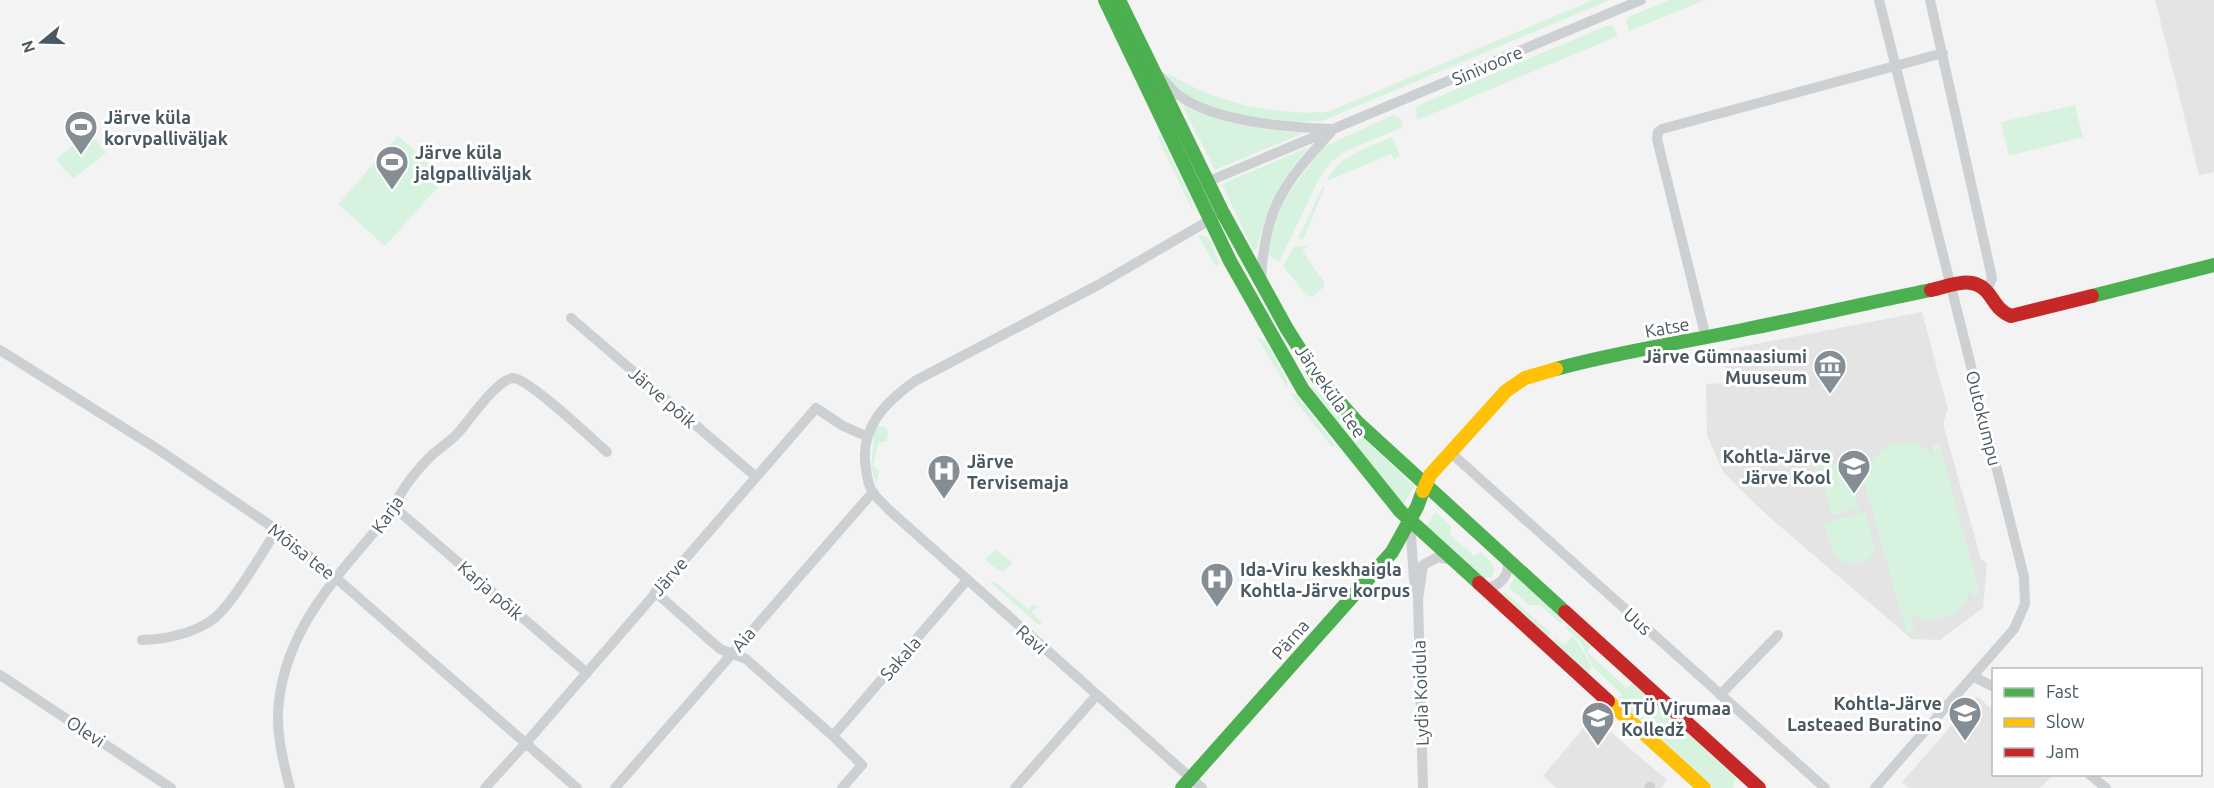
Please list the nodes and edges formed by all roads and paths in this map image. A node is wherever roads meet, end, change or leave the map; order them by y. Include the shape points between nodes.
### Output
1 (1105, 0) edge
2 (1119, 0) edge
3 (1641, 0) edge
4 (1879, 0) edge
5 (1930, 0) edge
6 (1942, 53) junction
7 (1152, 67) junction
8 (1895, 67) junction
9 (1333, 129) junction
10 (1202, 184) junction
11 (1223, 213) junction
12 (1210, 220) junction
13 (2214, 265) edge
14 (1262, 282) junction
15 (1951, 287) junction
16 (1987, 289) junction
17 (571, 318) dead end
18 (1706, 338) junction
19 (0, 350) edge
20 (866, 436) junction
21 (607, 452) dead end
22 (1451, 453) junction
23 (755, 476) junction
24 (1427, 480) junction
25 (871, 488) junction
26 (393, 510) junction
27 (1410, 520) junction
28 (276, 530) junction
29 (1507, 559) junction
30 (1465, 569) junction
31 (336, 578) junction
32 (967, 580) junction
33 (1486, 588) junction
34 (655, 592) junction
35 (1418, 599) junction
36 (1778, 635) dead end
37 (142, 640) dead end
38 (731, 653) junction
39 (587, 673) junction
40 (0, 675) edge
41 (1974, 677) junction
42 (1992, 686) edge
43 (1720, 695) junction
44 (1096, 696) junction
45 (833, 736) junction
46 (525, 744) junction
47 (2091, 776) edge
48 (1186, 783) edge
49 (171, 788) edge
50 (290, 788) edge
51 (485, 788) edge
52 (577, 788) edge
53 (615, 788) edge
54 (842, 788) edge
55 (1015, 788) edge
56 (1202, 788) edge
57 (1423, 788) edge
58 (1704, 788) edge
59 (1759, 788) edge
60 (1826, 788) edge
61 (1875, 788) edge
62 (2106, 788) edge

1 - 10 main road, Järveküla tee via 1176,149
2 - 7 main road, Järveküla tee
3 - 9 street, Sinivoore
4 - 8 street, Outokumpu
5 - 6 street
6 - 8 street
6 - 16 street via 1991,273
7 - 9 street, Sinivoore via 1175,93 1211,110 1259,123
7 - 10 main road, Järveküla tee via 1198,161
8 - 15 street, Outokumpu
8 - 18 street via 1658,132 1656,139
9 - 10 street, Sinivoore
9 - 14 street, Sinivoore via 1300,166 1273,210 1265,238
10 - 11 main road, Järveküla tee
10 - 12 main road, Järveküla tee
11 - 12 street
11 - 14 main road, Järveküla tee
12 - 20 street via 1098,285 915,381 879,415
12 - 27 main road, Järveküla tee via 1303,390
13 - 16 main road via 2011,316 2000,310
14 - 24 main road, Järveküla tee via 1318,378 1357,422
15 - 16 main road, Katse via 1975,282
15 - 18 main road, Katse
15 - 41 street, Outokumpu via 2026,590 2014,629
17 - 23 street, Järve põik
18 - 22 main road, Katse via 1584,361 1525,378 1506,391
19 - 28 street, Mõisa tee via 159,450
20 - 23 street, Järve via 816,408
20 - 25 street via 865,463
21 - 26 street, Karja via 536,390 512,378 492,392 457,434 432,455 397,497
22 - 24 main road, Katse
22 - 43 street, Uus
23 - 34 street, Järve
24 - 27 main road, Pärna
24 - 29 main road, Järveküla tee
25 - 32 street, Ravi via 888,509
25 - 38 street, Aia
26 - 31 street, Karja
26 - 39 street, Karja põik
27 - 30 main road, Järveküla tee
27 - 35 street, Lydia Koidula
27 - 48 main road, Pärna via 1392,552
28 - 31 street, Mõisa tee
28 - 37 street via 214,619 168,639
29 - 33 street via 1506,574 1496,585
29 - 59 main road, Järveküla tee
30 - 33 main road, Järveküla tee
30 - 35 street, Lydia Koidula via 1444,557 1430,559 1421,570
31 - 46 street, Mõisa tee
31 - 50 street, Karja via 297,635 279,702 280,738
32 - 44 street, Ravi
32 - 45 street, Sakala
33 - 58 main road, Järveküla tee
34 - 38 street via 712,642
34 - 39 street, Järve
35 - 57 street, Lydia Koidula
36 - 43 street
38 - 45 street via 746,659
38 - 53 street, Aia
39 - 46 street, Järve
40 - 49 street, Olevi
41 - 42 street
41 - 61 street, Outokumpu
43 - 60 street, Uus
44 - 48 street, Ravi
44 - 55 street
45 - 54 street via 862,765
46 - 51 street, Järve
46 - 52 street, Mõisa tee
47 - 62 street
48 - 56 street, Ravi

